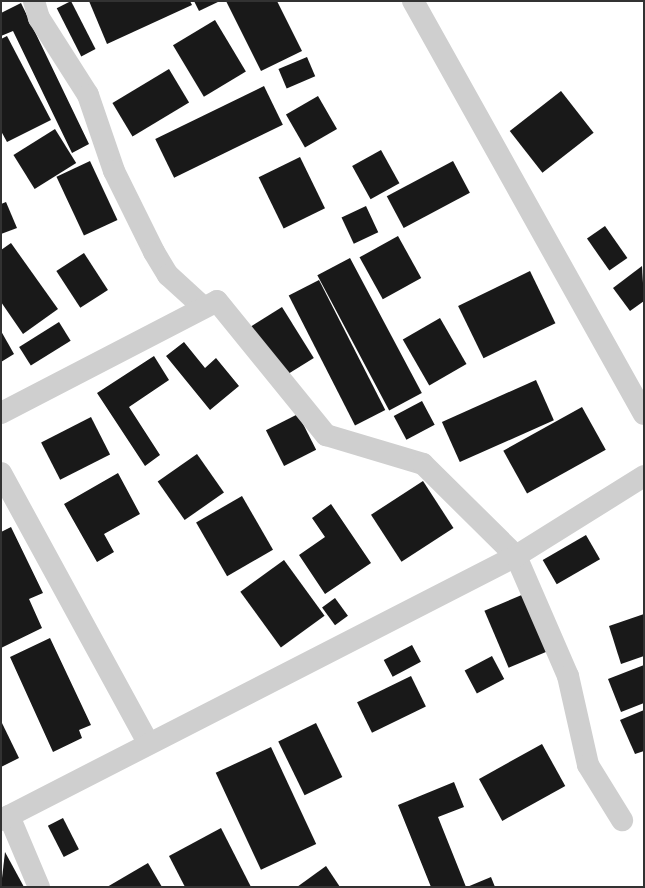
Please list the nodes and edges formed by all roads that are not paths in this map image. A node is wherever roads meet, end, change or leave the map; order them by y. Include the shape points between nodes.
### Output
1 (34, 1) edge
2 (413, 1) edge
3 (201, 305) junction
4 (1, 413) edge
5 (644, 414) edge
6 (1, 473) edge
7 (644, 476) edge
8 (516, 556) junction
9 (148, 743) junction
10 (5, 818) edge
11 (622, 820) dead end
12 (39, 887) edge

1 - 3 street via 88,95 114,171 154,252 168,275
2 - 5 street
3 - 4 street
3 - 8 street via 217,301 326,435 423,464
6 - 9 street
7 - 8 street
8 - 9 street
8 - 11 street via 568,676 588,765
9 - 10 street
10 - 12 street

